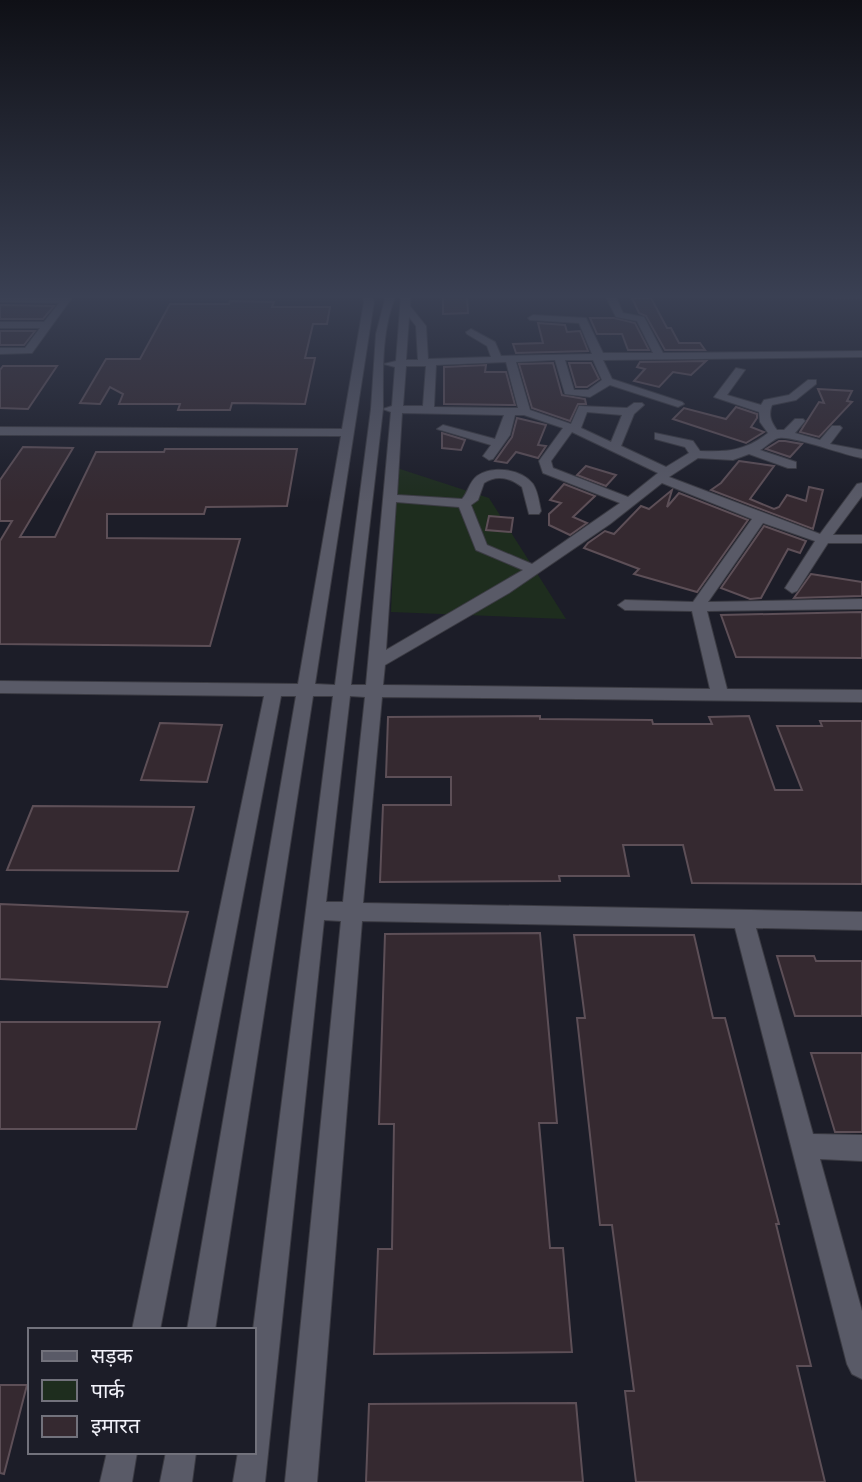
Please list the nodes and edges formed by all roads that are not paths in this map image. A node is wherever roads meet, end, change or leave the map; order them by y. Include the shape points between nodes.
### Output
1 (359, 364) edge
2 (397, 364) edge
3 (401, 364) edge
4 (427, 364) edge
5 (511, 364) edge
6 (561, 364) edge
7 (601, 364) edge
8 (379, 365) joint
9 (740, 370) dead end
10 (608, 381) junction
11 (812, 382) dead end
12 (651, 397) junction
13 (678, 404) dead end
14 (387, 409) junction
15 (428, 409) junction
16 (511, 410) junction
17 (764, 410) junction
18 (525, 412) junction
19 (629, 412) junction
20 (799, 421) dead end
21 (573, 428) junction
22 (836, 428) dead end
23 (443, 429) dead end
24 (0, 431) edge
25 (780, 434) junction
26 (659, 436) dead end
27 (347, 437) junction
28 (373, 441) junction
29 (498, 443) junction
30 (823, 445) junction
31 (615, 447) junction
32 (748, 450) junction
33 (696, 454) junction
34 (862, 454) edge
35 (489, 456) dead end
36 (792, 466) dead end
37 (664, 475) junction
38 (862, 487) edge
39 (390, 498) junction
40 (629, 502) junction
41 (464, 503) junction
42 (534, 511) dead end
43 (760, 517) junction
44 (824, 539) junction
45 (862, 539) edge
46 (534, 570) junction
47 (792, 588) dead end
48 (862, 604) edge
49 (625, 605) dead end
50 (698, 606) junction
51 (377, 662) junction
52 (0, 687) edge
53 (274, 690) junction
54 (305, 690) junction
55 (341, 691) junction
56 (374, 692) junction
57 (720, 695) junction
58 (862, 696) edge
59 (315, 911) junction
60 (352, 911) junction
61 (743, 919) junction
62 (862, 921) edge
63 (804, 1146) junction
64 (862, 1148) edge
65 (146, 1328) edge
66 (201, 1328) edge
67 (862, 1364) edge
68 (256, 1427) edge
69 (122, 1454) edge
70 (181, 1454) edge
71 (253, 1454) edge
72 (116, 1482) edge
73 (176, 1482) edge
74 (249, 1482) edge
75 (301, 1482) edge

1 - 27 street
2 - 8 street
3 - 14 street
4 - 15 street
5 - 18 street
6 - 10 street via 569,392 594,394
7 - 10 street
8 - 14 street
9 - 17 street via 720,397
10 - 12 street
11 - 17 street via 792,398 770,401
12 - 13 street
12 - 19 street
14 - 15 street
14 - 28 street
14 - 39 street
15 - 16 street
16 - 18 street
16 - 29 street
17 - 25 street via 764,421
18 - 21 street
19 - 21 street via 581,409
19 - 31 street
20 - 25 street
21 - 31 street
21 - 40 street via 545,461 547,470
22 - 30 street
23 - 29 street
24 - 27 street
25 - 30 street
25 - 32 street
26 - 33 street via 689,444
27 - 28 street
27 - 54 street
28 - 55 street
29 - 35 street
30 - 34 street
31 - 37 street
32 - 33 street via 731,457
32 - 36 street
33 - 37 street
37 - 40 street
37 - 43 street
38 - 44 street
39 - 41 street
39 - 51 street
40 - 46 street
41 - 42 street via 471,500 481,479 491,474 510,475 529,487
41 - 46 street via 481,547
43 - 44 street
43 - 50 street
44 - 45 street
44 - 47 street
46 - 51 street
48 - 50 street
49 - 50 street
50 - 57 street
51 - 56 street
52 - 53 street
53 - 54 street
53 - 65 street
54 - 55 street
54 - 66 street
55 - 56 street
55 - 59 street
56 - 57 street
56 - 60 street
57 - 58 street
59 - 60 street
59 - 68 street
60 - 61 street
60 - 75 street
61 - 62 street
61 - 63 street
63 - 64 street
63 - 67 street
69 - 72 street
70 - 73 street
71 - 74 street

